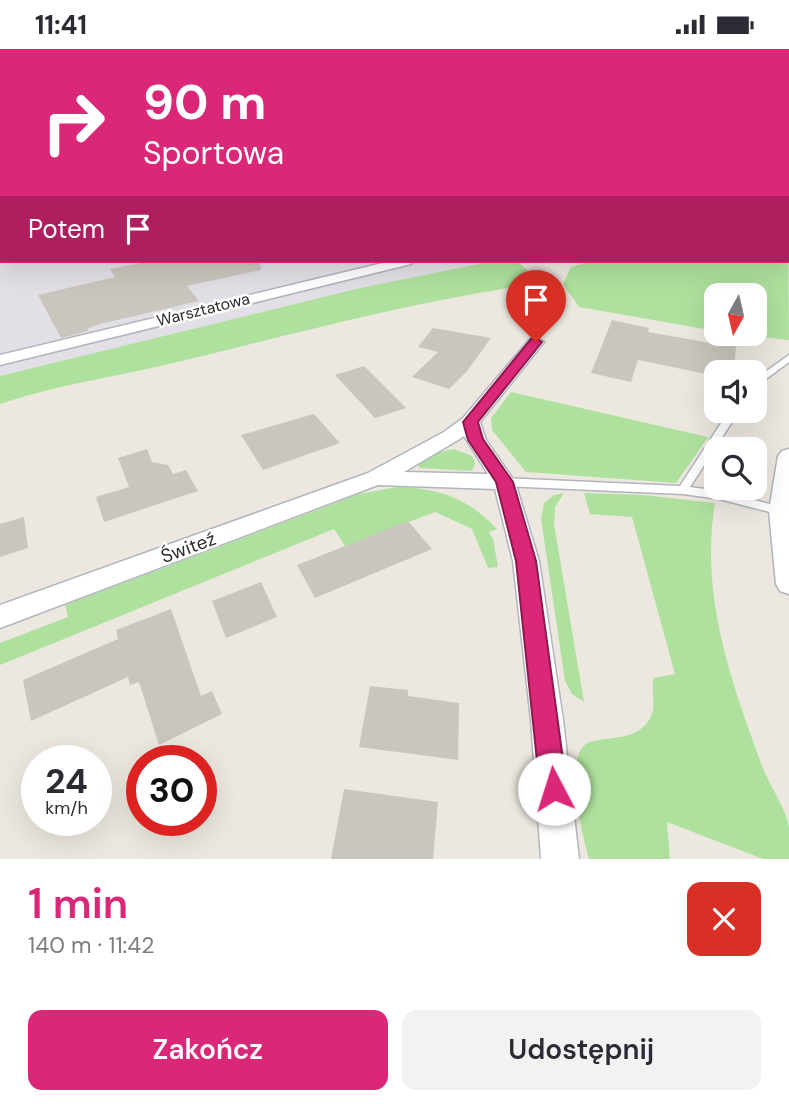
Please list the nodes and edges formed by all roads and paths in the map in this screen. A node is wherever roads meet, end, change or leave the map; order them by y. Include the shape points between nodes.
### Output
1 (398, 263) edge
2 (536, 342) dead end
3 (789, 358) edge
4 (0, 360) edge
5 (767, 373) edge
6 (470, 422) junction
7 (727, 423) edge
8 (789, 456) edge
9 (376, 478) junction
10 (504, 482) junction
11 (682, 490) junction
12 (785, 512) edge
13 (789, 584) edge
14 (0, 617) edge
15 (560, 859) edge

1 - 4 street, Warsztatowa
2 - 6 street, Świteź
3 - 5 lane
6 - 9 street, Świteź
6 - 10 street via 476,440
7 - 11 lane
8 - 12 street
9 - 10 street, Świteź
9 - 14 street, Świteź
10 - 11 lane
10 - 15 street via 526,561
11 - 12 lane
12 - 13 street

